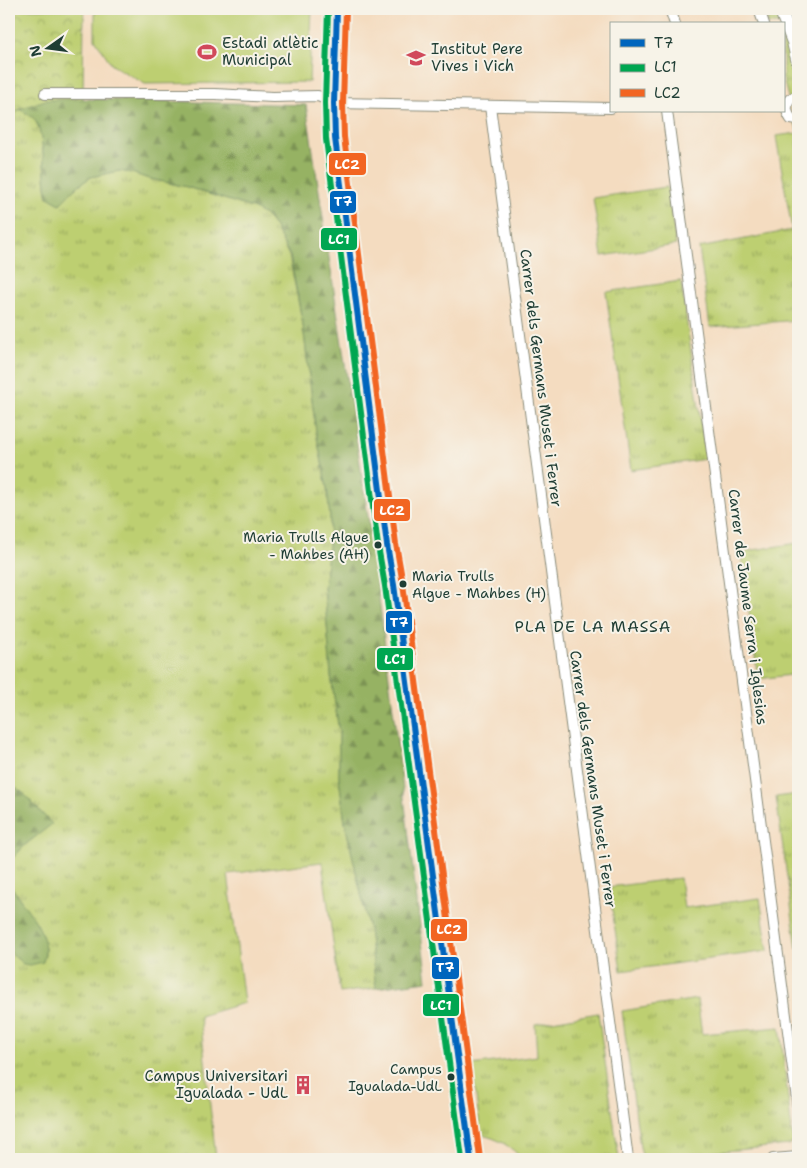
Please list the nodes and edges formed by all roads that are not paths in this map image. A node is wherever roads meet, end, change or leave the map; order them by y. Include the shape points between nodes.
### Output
1 (337, 9) edge
2 (670, 9) edge
3 (759, 9) edge
4 (780, 9) edge
5 (674, 22) edge
6 (763, 22) edge
7 (798, 63) edge
8 (45, 94) dead end
9 (788, 100) edge
10 (334, 103) junction
11 (490, 106) junction
12 (610, 108) edge
13 (667, 112) edge
14 (798, 120) edge
15 (798, 1107) edge
16 (798, 1157) edge
17 (471, 1159) edge
18 (628, 1159) edge
19 (773, 1159) edge

1 - 10 street
2 - 5 street
3 - 6 street
4 - 7 street
8 - 10 street via 318,96
9 - 14 street via 786,112 791,119
10 - 11 street
10 - 17 street via 335,138 386,535
11 - 12 street
11 - 18 street, Carrer dels Germans Muset i Ferrer
13 - 15 street, Carrer de Jaume Serra i Iglesias
16 - 19 street

